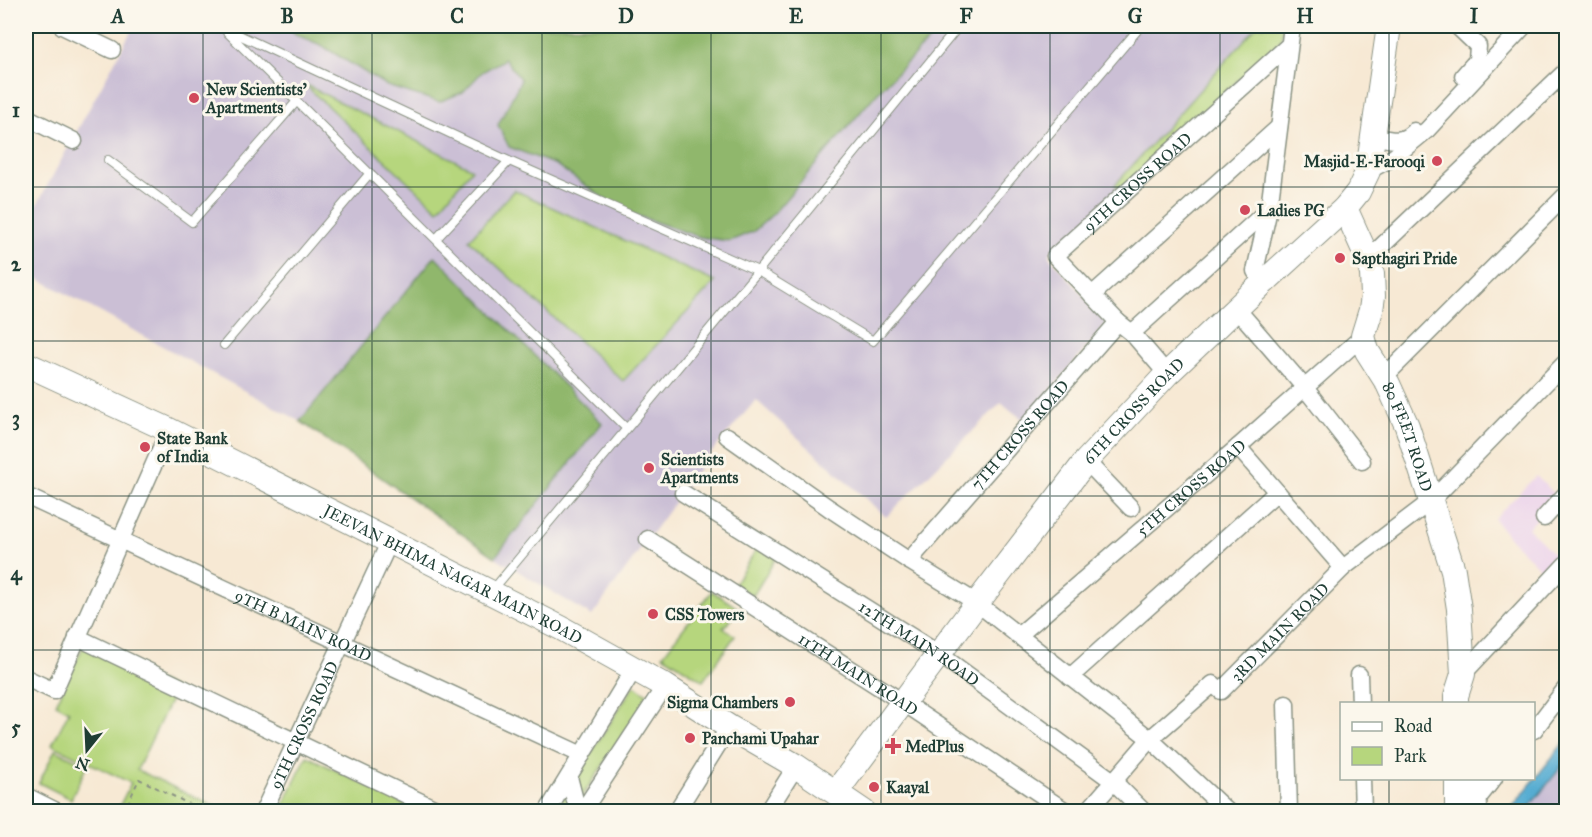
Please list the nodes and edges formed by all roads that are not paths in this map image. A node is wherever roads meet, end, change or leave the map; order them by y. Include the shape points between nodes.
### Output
1 (62, 26) edge
2 (221, 26) edge
3 (959, 26) edge
4 (1141, 26) edge
5 (1292, 26) edge
6 (1389, 26) edge
7 (1457, 26) edge
8 (1524, 26) edge
9 (1288, 46) junction
10 (112, 50) dead end
11 (1566, 71) edge
12 (297, 101) junction
13 (26, 117) edge
14 (1280, 127) junction
15 (1373, 136) junction
16 (74, 141) dead end
17 (108, 160) dead end
18 (509, 162) junction
19 (1368, 171) junction
20 (370, 173) junction
21 (1566, 195) edge
22 (1345, 208) junction
23 (1269, 209) junction
24 (436, 239) junction
25 (1368, 259) junction
26 (758, 271) junction
27 (1263, 283) junction
28 (1092, 295) junction
29 (1236, 308) junction
30 (1118, 322) junction
31 (1132, 333) junction
32 (1363, 336) junction
33 (224, 345) dead end
34 (1566, 362) edge
35 (26, 364) edge
36 (1167, 374) junction
37 (1384, 377) junction
38 (1305, 388) junction
39 (626, 428) junction
40 (169, 430) junction
41 (727, 436) dead end
42 (1238, 447) junction
43 (1086, 461) junction
44 (1362, 461) dead end
45 (1277, 492) junction
46 (683, 493) dead end
47 (1566, 494) edge
48 (26, 496) edge
49 (1431, 501) junction
50 (1131, 508) dead end
51 (1544, 518) dead end
52 (648, 539) dead end
53 (121, 540) junction
54 (390, 541) junction
55 (909, 561) junction
56 (1566, 564) edge
57 (1343, 568) junction
58 (491, 592) junction
59 (977, 603) junction
60 (1018, 636) junction
61 (77, 637) junction
62 (342, 643) junction
63 (939, 654) junction
64 (634, 669) junction
65 (1463, 674) junction
66 (1359, 675) dead end
67 (1070, 677) junction
68 (26, 678) edge
69 (665, 686) junction
70 (1566, 688) edge
71 (1360, 702) edge
72 (1456, 702) edge
73 (1472, 702) edge
74 (904, 703) junction
75 (1286, 704) dead end
76 (729, 727) junction
77 (1535, 727) edge
78 (1150, 739) junction
79 (296, 742) junction
80 (582, 755) junction
81 (795, 766) junction
82 (569, 777) junction
83 (1362, 780) edge
84 (1458, 780) edge
85 (1474, 780) edge
86 (1492, 780) edge
87 (1113, 781) junction
88 (836, 792) junction
89 (26, 796) edge
90 (1467, 809) edge
91 (58, 812) edge
92 (263, 812) edge
93 (442, 812) edge
94 (547, 812) edge
95 (580, 812) edge
96 (676, 812) edge
97 (767, 812) edge
98 (864, 812) edge
99 (1067, 812) edge
100 (1088, 812) edge
101 (1144, 812) edge
102 (1228, 812) edge
103 (1289, 812) edge
104 (1364, 812) edge

1 - 10 street
2 - 12 lane
2 - 18 lane
3 - 26 lane
4 - 26 lane via 873,341
5 - 9 street
6 - 15 street, 6TH CROSS ROAD
7 - 15 street via 1478,46 1477,60 1405,139
8 - 19 street via 1427,130 1394,158
9 - 14 street
9 - 28 street, 9TH CROSS ROAD via 1055,256
11 - 25 street
12 - 17 lane via 192,222
12 - 20 lane
13 - 16 street
14 - 23 street
14 - 28 street
15 - 19 street, 6TH CROSS ROAD
18 - 24 lane
18 - 26 lane
19 - 22 street, 6TH CROSS ROAD
20 - 24 lane
20 - 33 lane
21 - 37 street
22 - 25 street
22 - 27 street, 6TH CROSS ROAD
23 - 27 street via 1255,271
23 - 31 street
24 - 39 lane
25 - 32 street via 1373,296
26 - 39 lane
27 - 29 street, 6TH CROSS ROAD
28 - 30 street, 9TH CROSS ROAD
29 - 36 street, 6TH CROSS ROAD
29 - 38 street
30 - 31 street
30 - 55 street, 7TH CROSS ROAD
31 - 36 street
32 - 37 street, 80 FEET ROAD via 1367,351
32 - 38 street, 5TH CROSS ROAD
34 - 49 street, 3RD MAIN ROAD
35 - 40 street, JEEVAN BHIMA NAGAR MAIN ROAD
36 - 43 street, 6TH CROSS ROAD
37 - 49 street, 80 FEET ROAD via 1407,426
38 - 42 street, 5TH CROSS ROAD
38 - 44 street
39 - 58 lane
40 - 53 street
40 - 54 street, JEEVAN BHIMA NAGAR MAIN ROAD
41 - 55 street
42 - 45 street
42 - 60 street, 5TH CROSS ROAD
43 - 50 street
43 - 59 street, 6TH CROSS ROAD
45 - 57 street
45 - 67 street
46 - 63 street, 12TH MAIN ROAD
47 - 51 street
48 - 53 street, 9TH B MAIN ROAD
49 - 57 street, 3RD MAIN ROAD
49 - 65 street, 80 FEET ROAD via 1456,585
52 - 74 street, 11TH MAIN ROAD
53 - 61 street
53 - 62 street, 9TH B MAIN ROAD
54 - 58 street, JEEVAN BHIMA NAGAR MAIN ROAD
54 - 62 street, 9TH CROSS ROAD
55 - 59 street
56 - 65 street
57 - 78 street, 3RD MAIN ROAD via 1221,691 1213,684
58 - 64 street, JEEVAN BHIMA NAGAR MAIN ROAD
59 - 60 street
59 - 63 street, 6TH CROSS ROAD
60 - 67 street
61 - 68 street via 54,691
61 - 79 street
62 - 79 street, 9TH CROSS ROAD
62 - 80 street, 9TH B MAIN ROAD
63 - 74 street, 6TH CROSS ROAD
63 - 87 street, 12TH MAIN ROAD
64 - 69 street, JEEVAN BHIMA NAGAR MAIN ROAD
64 - 80 street
65 - 72 street, 80 FEET ROAD
65 - 73 street, 80 FEET ROAD
66 - 71 street
67 - 78 street
69 - 76 street, JEEVAN BHIMA NAGAR MAIN ROAD
69 - 95 street
70 - 77 street
74 - 88 street, 6TH CROSS ROAD
74 - 99 street, 11TH MAIN ROAD
75 - 103 street
76 - 81 street, JEEVAN BHIMA NAGAR MAIN ROAD
76 - 96 street
78 - 87 street, 3RD MAIN ROAD
78 - 102 street
79 - 92 street, 9TH CROSS ROAD
79 - 93 street
80 - 82 street
81 - 88 street, JEEVAN BHIMA NAGAR MAIN ROAD
81 - 97 street
82 - 94 street
82 - 95 street
83 - 104 street
84 - 90 street
85 - 90 street
86 - 90 street
87 - 100 street, 3RD MAIN ROAD
87 - 101 street, 12TH MAIN ROAD
88 - 98 street, JEEVAN BHIMA NAGAR MAIN ROAD
89 - 91 street

